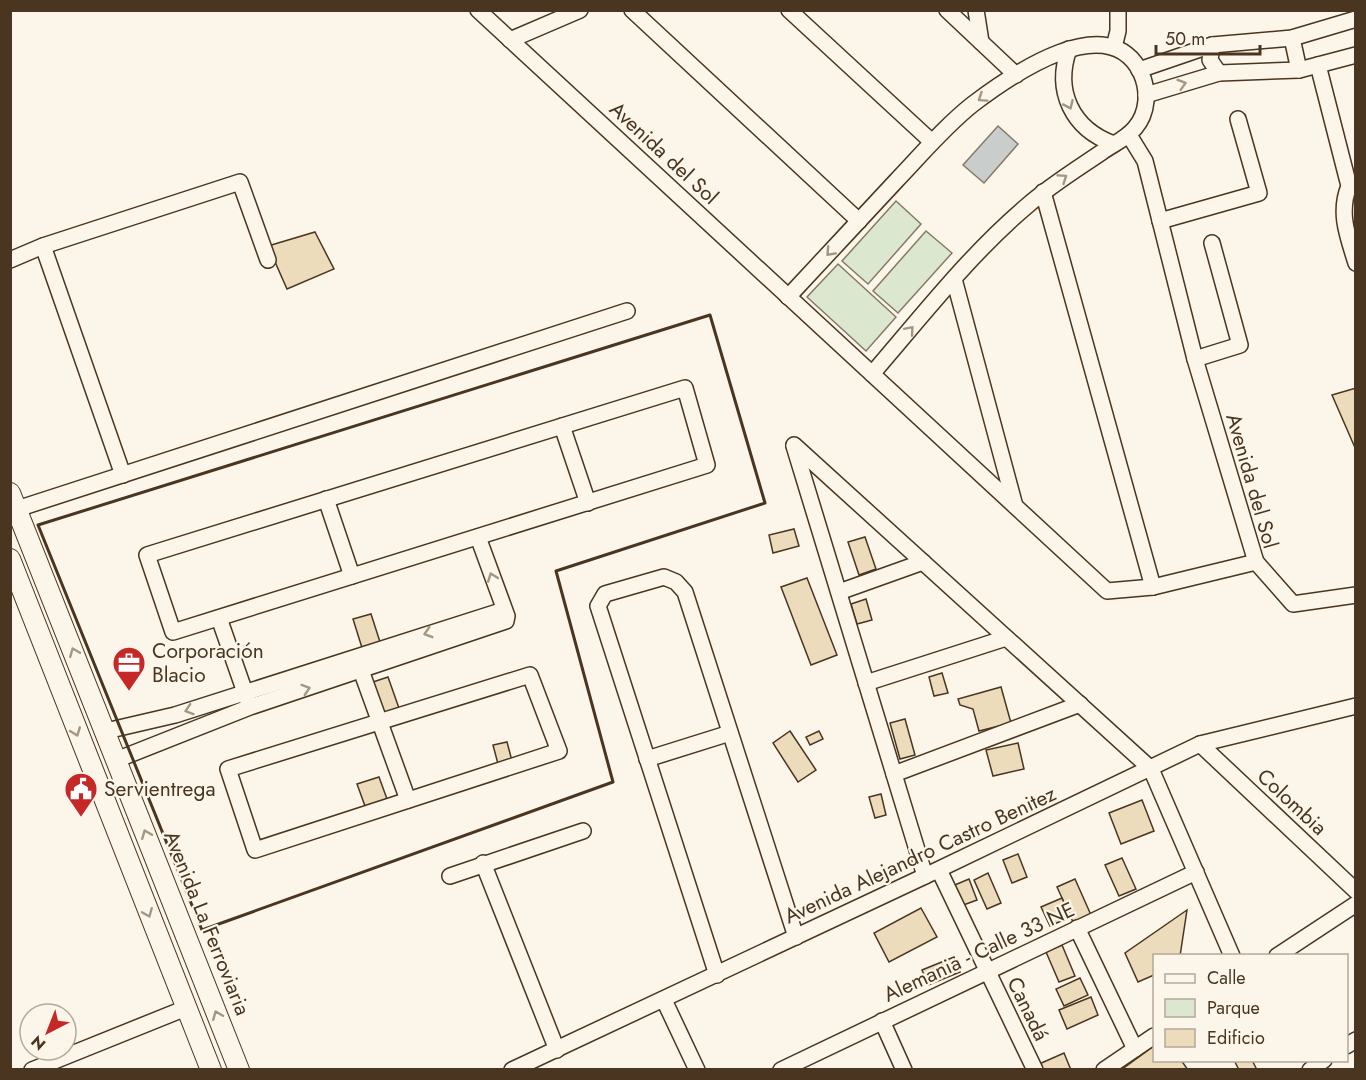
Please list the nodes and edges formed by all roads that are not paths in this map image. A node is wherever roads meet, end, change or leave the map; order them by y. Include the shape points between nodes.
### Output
1 (478, 10) edge
2 (580, 10) edge
3 (632, 10) edge
4 (789, 10) edge
5 (947, 10) edge
6 (976, 10) edge
7 (1118, 10) edge
8 (1356, 19) edge
9 (1292, 38) junction
10 (510, 40) junction
11 (981, 42) junction
12 (1212, 45) junction
13 (1114, 47) junction
14 (1069, 49) junction
15 (1356, 55) edge
16 (1318, 65) junction
17 (1139, 70) junction
18 (1299, 70) junction
19 (1219, 73) junction
20 (1016, 75) junction
21 (1146, 95) junction
22 (1238, 119) dead end
23 (1129, 135) junction
24 (932, 142) junction
25 (1114, 144) junction
26 (1352, 188) edge
27 (1043, 192) junction
28 (1350, 220) edge
29 (859, 221) junction
30 (1160, 221) junction
31 (1212, 243) dead end
32 (43, 246) junction
33 (10, 260) edge
34 (268, 260) dead end
35 (1356, 263) edge
36 (954, 279) junction
37 (788, 297) junction
38 (627, 311) dead end
39 (1195, 359) junction
40 (872, 374) junction
41 (562, 426) junction
42 (123, 475) junction
43 (326, 499) junction
44 (14, 501) edge
45 (588, 503) junction
46 (1015, 506) junction
47 (478, 537) junction
48 (10, 559) edge
49 (923, 562) junction
50 (1256, 562) junction
51 (352, 576) junction
52 (1153, 587) junction
53 (839, 592) junction
54 (1356, 595) edge
55 (504, 610) junction
56 (219, 618) junction
57 (1006, 638) junction
58 (356, 655) junction
59 (362, 671) junction
60 (866, 683) junction
61 (245, 692) junction
62 (1080, 704) junction
63 (1356, 706) edge
64 (250, 707) junction
65 (379, 721) junction
66 (106, 731) junction
67 (730, 733) junction
68 (1200, 744) junction
69 (647, 759) junction
70 (116, 760) junction
71 (1151, 769) junction
72 (894, 774) junction
73 (408, 800) junction
74 (583, 831) dead end
75 (483, 863) junction
76 (939, 870) junction
77 (1196, 872) junction
78 (450, 876) dead end
79 (925, 876) junction
80 (1356, 891) edge
81 (1356, 904) edge
82 (1077, 928) junction
83 (796, 937) junction
84 (1231, 954) edge
85 (1280, 954) edge
86 (986, 971) junction
87 (717, 975) junction
88 (664, 1000) junction
89 (186, 1008) junction
90 (882, 1021) junction
91 (1153, 1037) edge
92 (1135, 1049) junction
93 (557, 1050) junction
94 (32, 1070) edge
95 (211, 1070) edge
96 (239, 1070) edge
97 (512, 1070) edge
98 (697, 1070) edge
99 (780, 1070) edge
100 (904, 1070) edge
101 (1035, 1070) edge
102 (1104, 1070) edge

1 - 10 street, Avenida del Sol
2 - 10 street
3 - 29 street
4 - 24 street
5 - 11 street
6 - 11 street
7 - 13 street
8 - 9 street
9 - 12 street
9 - 18 street
10 - 37 street, Avenida del Sol
11 - 20 street
12 - 17 street
12 - 19 street via 1210,60
13 - 14 street via 1091,44
13 - 17 street
14 - 20 street
14 -> 25 street via 1062,78 1069,107 1087,131
15 - 16 street
16 - 18 street
16 - 26 street
17 - 21 street
18 - 19 street
21 -> 19 street
20 -> 24 street via 972,105
21 - 23 street via 1142,117
22 - 30 street via 1259,193
23 - 25 street
23 - 30 street, Avenida del Sol via 1145,161
24 - 29 street
27 -> 25 street
26 - 28 street via 1344,200
27 - 36 street
27 - 52 street
28 - 35 street
29 -> 37 street
30 - 39 street, Avenida del Sol
31 - 39 street via 1240,345
32 - 33 street
32 - 34 street via 240,182
32 - 42 street
40 -> 36 street
36 - 46 street
37 - 40 street, Avenida del Sol
38 - 42 street
39 - 50 street, Avenida del Sol
40 - 46 street, Avenida del Sol
41 - 43 street
41 - 45 street
41 - 45 street via 684,388 707,465
42 - 44 street
43 - 51 street
43 - 56 street via 147,555 173,632
66 -> 44 main road, Avenida La Ferroviaria
45 - 47 street
46 - 52 street, Avenida del Sol via 1107,591
47 - 51 street
55 -> 47 street
48 -> 89 main road
49 - 53 street
49 - 53 street via 794,445
49 - 57 street
50 - 52 street, Avenida del Sol
50 - 54 street via 1293,604
51 - 56 street
53 - 60 street
55 -> 58 street
55 - 59 street via 506,621
56 - 61 street
57 - 60 street
57 - 62 street
58 - 59 street
58 - 61 street
64 -> 59 street
59 - 65 street
60 - 72 street
61 - 64 street
61 -> 66 street via 175,715
62 - 71 street
62 - 72 street
63 - 68 street, Avenida Alejandro Castro Benitez
64 - 70 street
65 - 73 street
65 - 73 street via 530,675 559,751
65 - 73 street via 228,769 255,850
66 - 70 main road, Avenida La Ferroviaria
67 - 69 street
67 - 69 street via 685,592 676,582 664,577 604,594 598,606
67 - 83 street
68 - 71 street, Avenida Alejandro Castro Benitez
68 - 80 street, Colombia
69 - 87 street
96 -> 70 main road, Avenida La Ferroviaria
71 - 76 street, Avenida Alejandro Castro Benitez
71 - 77 street
72 - 79 street
74 - 75 street
75 - 78 street
75 - 93 street
76 - 79 street, Avenida Alejandro Castro Benitez
76 - 86 street, Canadá
77 - 82 street, Alemania - Calle 33 NE
77 - 84 street
79 - 83 street, Avenida Alejandro Castro Benitez
81 - 85 street
82 - 86 street, Alemania - Calle 33 NE
82 - 92 street
83 - 87 street, Avenida Alejandro Castro Benitez
86 - 90 street, Alemania - Calle 33 NE
86 - 101 street, Canadá
87 - 88 street, Avenida Alejandro Castro Benitez
88 - 93 street, Avenida Alejandro Castro Benitez
88 - 98 street
89 - 94 street
89 - 95 main road
90 - 99 street, Alemania - Calle 33 NE
90 - 100 street
91 - 92 street
92 - 102 street
93 - 97 street, Avenida Alejandro Castro Benitez

